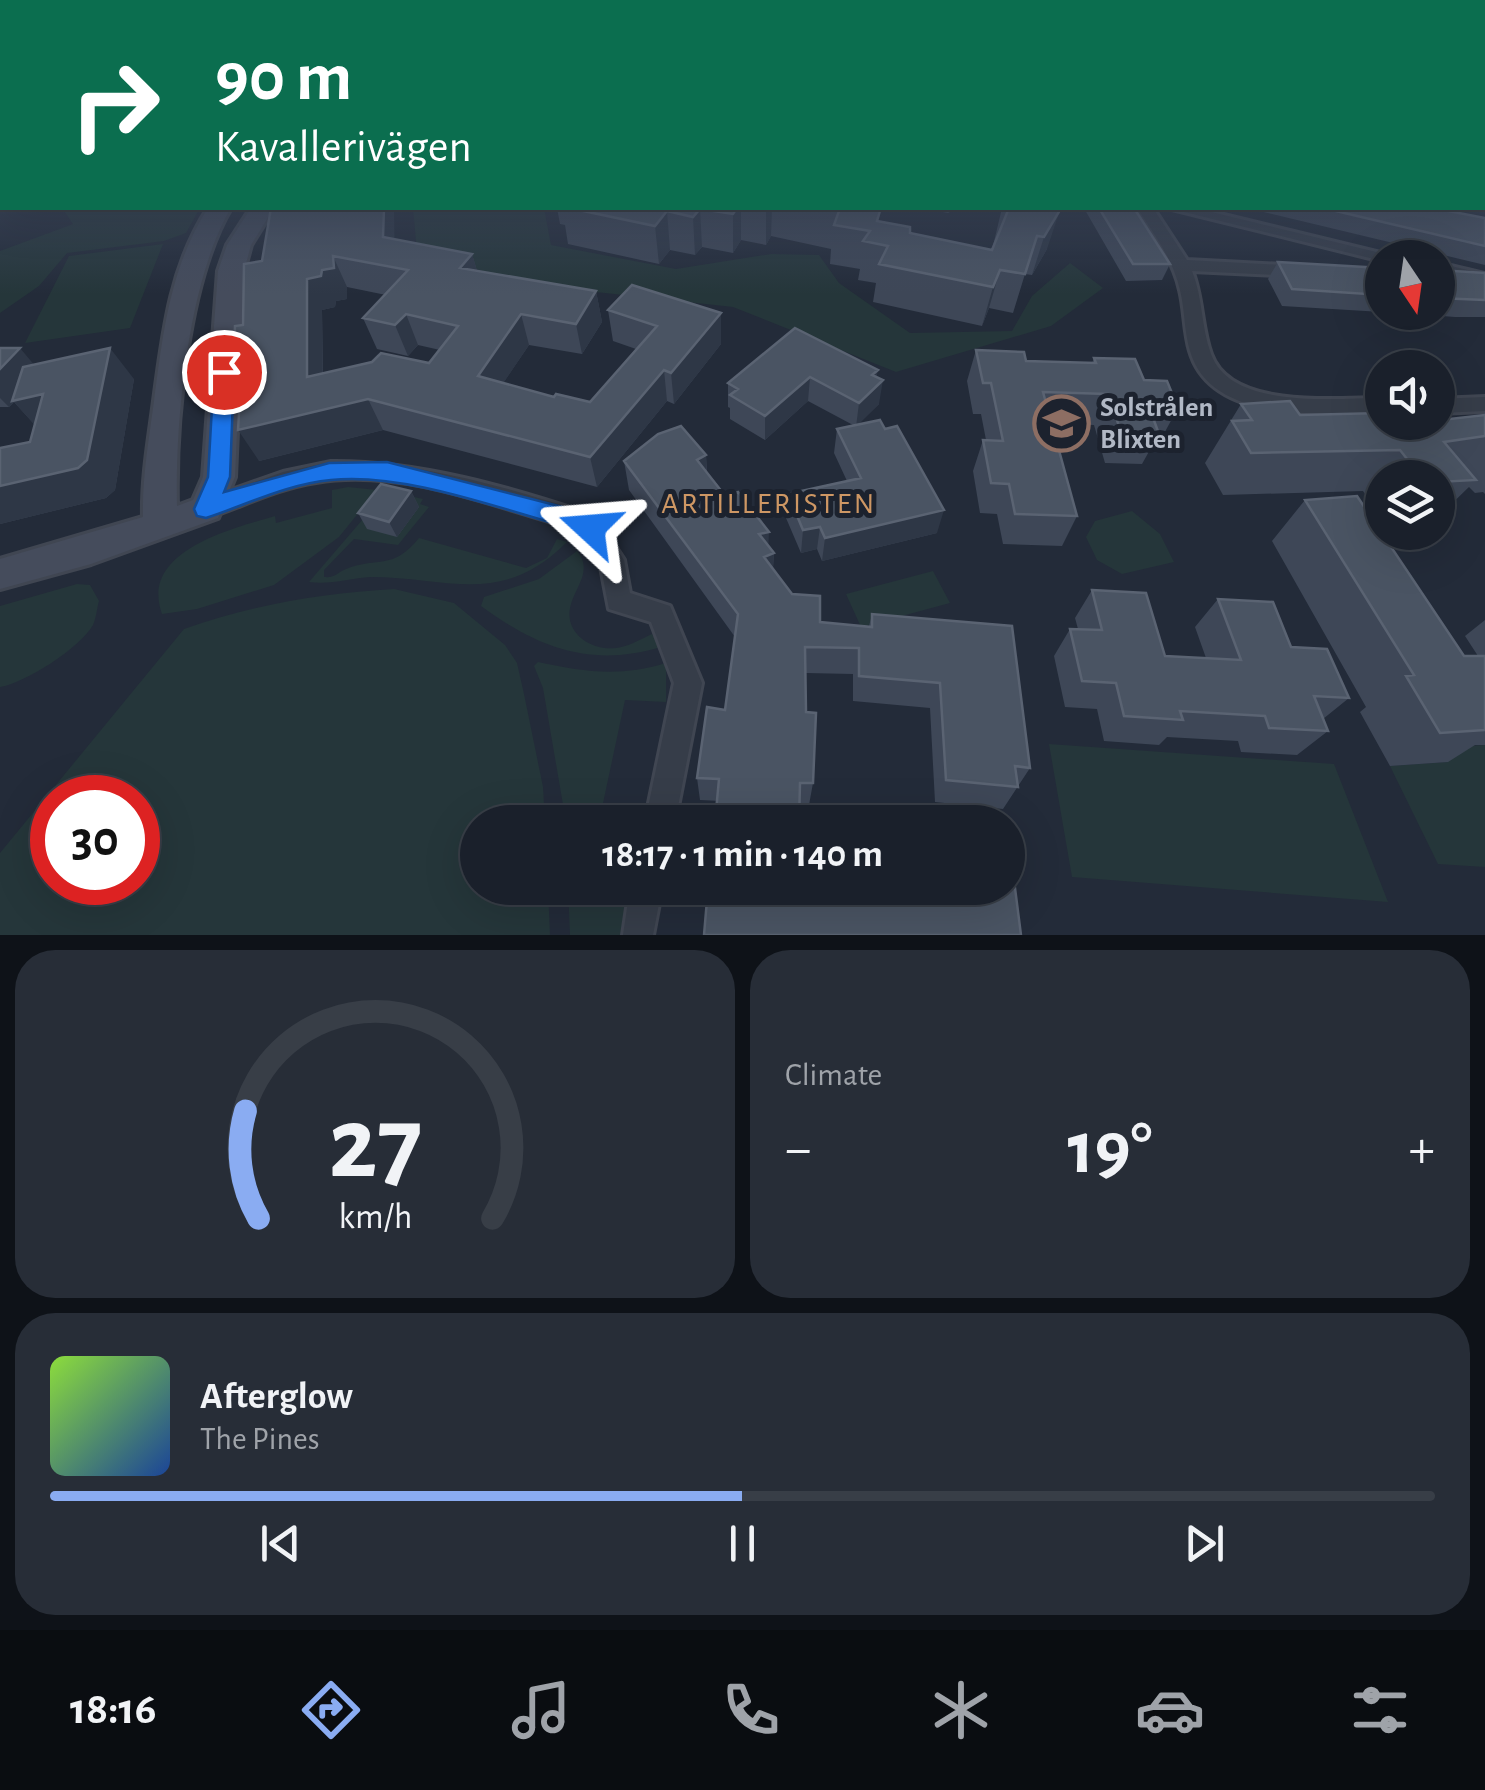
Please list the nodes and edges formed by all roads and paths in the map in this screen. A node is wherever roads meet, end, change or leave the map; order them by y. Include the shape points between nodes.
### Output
1 (218, 210) edge
2 (261, 210) edge
3 (1146, 210) edge
4 (1185, 210) edge
5 (1365, 252) edge
6 (1181, 265) junction
7 (1455, 272) edge
8 (1325, 273) edge
9 (1455, 278) edge
10 (1485, 279) edge
11 (1365, 404) edge
12 (1485, 404) edge
13 (1455, 405) edge
14 (206, 509) junction
15 (161, 526) junction
16 (0, 574) edge
17 (663, 805) edge
18 (643, 905) edge
19 (638, 931) dead end

1 - 15 street via 184,287 158,488
2 - 14 street via 231,272 219,477
3 - 6 street
4 - 5 street
6 - 8 street
6 - 11 street via 1208,370 1240,394
7 - 10 street
9 - 10 street
12 - 13 street
14 - 15 street
14 - 17 street via 329,471 387,471 586,523 612,560 618,601 661,614 688,683
15 - 16 street
18 - 19 street

